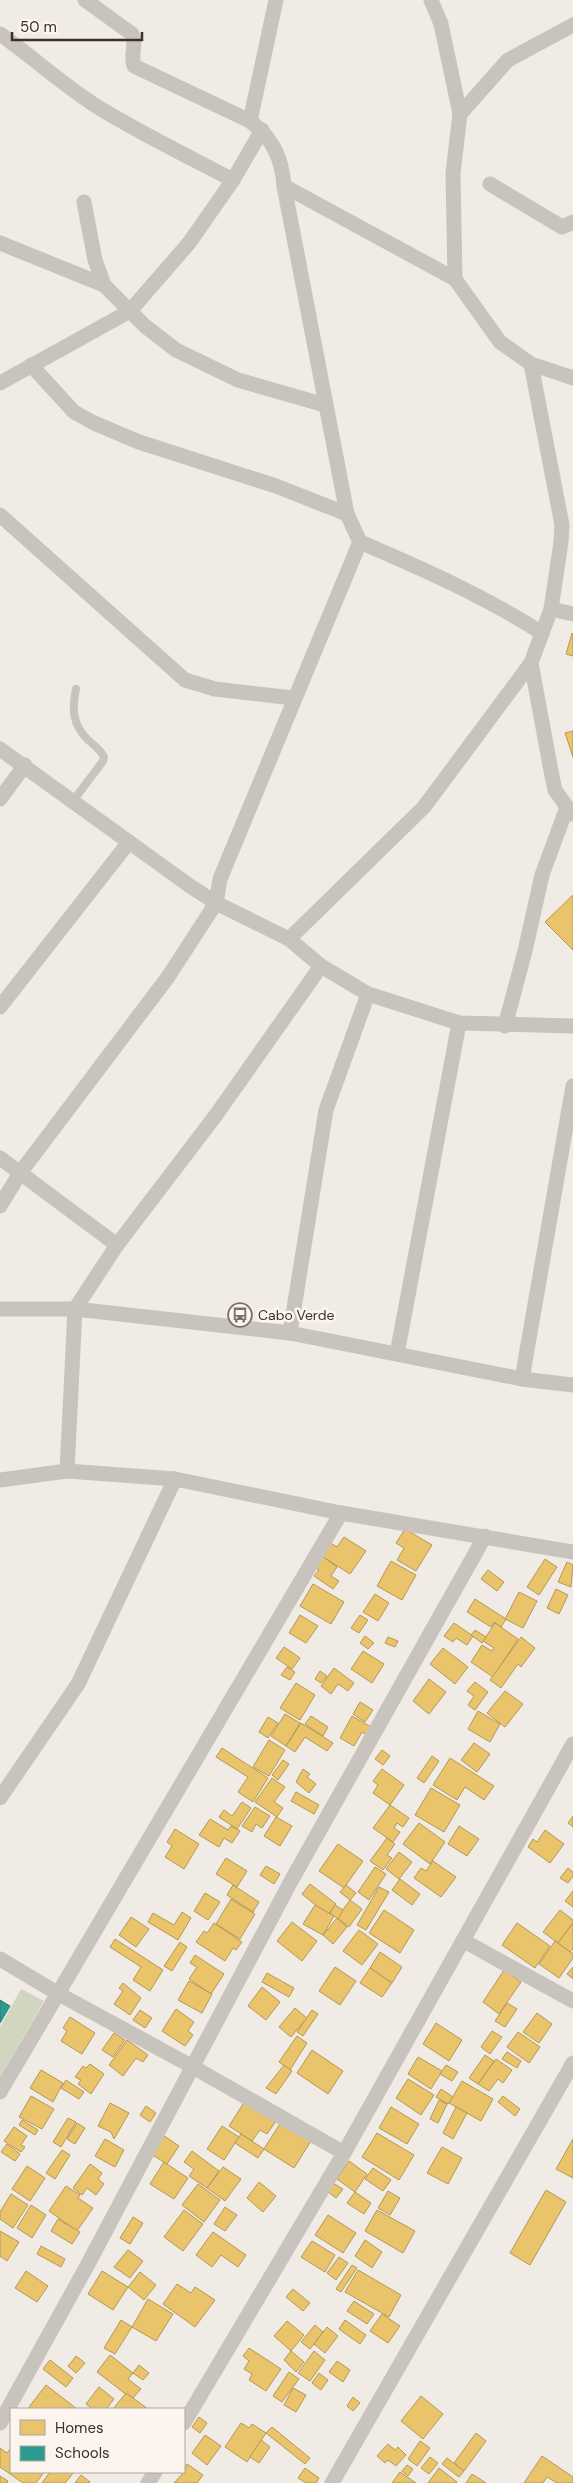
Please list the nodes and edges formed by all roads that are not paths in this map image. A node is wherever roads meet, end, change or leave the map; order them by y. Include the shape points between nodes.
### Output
1 (85, 0) edge
2 (276, 0) edge
3 (431, 0) edge
4 (573, 25) edge
5 (0, 34) edge
6 (460, 114) junction
7 (256, 126) junction
8 (233, 180) junction
9 (490, 184) dead end
10 (284, 186) junction
11 (84, 202) dead end
12 (573, 222) edge
13 (0, 244) edge
14 (455, 279) junction
15 (104, 285) junction
16 (130, 311) junction
17 (531, 364) junction
18 (32, 365) junction
19 (573, 378) edge
20 (0, 383) edge
21 (325, 405) junction
22 (347, 514) junction
23 (0, 515) edge
24 (360, 542) junction
25 (551, 609) junction
26 (573, 614) edge
27 (542, 633) junction
28 (531, 663) junction
29 (76, 689) dead end
30 (293, 698) junction
31 (0, 749) edge
32 (25, 765) junction
33 (0, 799) edge
34 (73, 801) junction
35 (570, 811) edge
36 (129, 842) junction
37 (216, 903) junction
38 (289, 939) junction
39 (321, 966) junction
40 (368, 994) junction
41 (0, 1007) edge
42 (459, 1023) junction
43 (505, 1026) junction
44 (573, 1026) edge
45 (573, 1086) edge
46 (0, 1158) edge
47 (20, 1173) junction
48 (0, 1206) edge
49 (117, 1245) junction
50 (0, 1309) edge
51 (76, 1309) junction
52 (290, 1332) junction
53 (397, 1354) junction
54 (522, 1379) junction
55 (573, 1385) edge
56 (67, 1471) junction
57 (175, 1479) junction
58 (1, 1482) edge
59 (341, 1513) junction
60 (485, 1536) junction
61 (573, 1552) edge
62 (573, 1744) edge
63 (0, 1798) edge
64 (464, 1941) junction
65 (0, 1959) edge
66 (57, 1993) junction
67 (573, 2001) edge
68 (573, 2063) edge
69 (193, 2067) junction
70 (0, 2092) edge
71 (344, 2153) junction
72 (185, 2421) edge
73 (0, 2423) edge
74 (332, 2483) edge

1 - 7 street via 132,34 134,66
2 - 7 street
3 - 6 street via 441,24
4 - 6 street via 508,60
5 - 8 street via 101,109
6 - 14 street via 453,174
7 - 8 street
7 - 10 street via 277,150 283,167
8 - 16 street via 188,243
9 - 12 street via 562,227
10 - 14 street
10 - 21 street
11 - 15 street via 95,260
13 - 15 street
14 - 17 street via 500,342
15 - 16 street
16 - 18 street
16 - 21 street via 176,350 202,363 238,380
17 - 19 street
17 - 25 street via 562,525
18 - 20 street
18 - 22 street via 74,412 94,423 139,442 276,486
21 - 22 street
22 - 24 street
23 - 30 street via 185,680 215,689
24 - 27 street via 436,575
24 - 30 street
25 - 26 street
25 - 27 street
27 - 28 street
28 - 35 street via 552,776 556,790
28 - 38 street via 424,807
29 - 34 lane via 72,712 74,720 104,757
30 - 37 street via 220,879
31 - 32 street
32 - 33 street
32 - 34 street
34 - 36 street
35 - 43 street via 542,875
36 - 37 street
36 - 41 street
37 - 38 street
37 - 47 street via 168,977
38 - 39 street
39 - 40 street
39 - 49 street via 216,1114
40 - 42 street
40 - 52 street via 326,1110
42 - 43 street
42 - 53 street
43 - 44 street
45 - 54 street
46 - 47 street
47 - 48 street
47 - 49 street
49 - 51 street
50 - 51 street
51 - 52 street
51 - 56 street
52 - 53 street
53 - 54 street
54 - 55 street
56 - 57 street
56 - 58 street
57 - 59 street
57 - 63 street via 78,1684
59 - 60 street
59 - 66 street
60 - 61 street
60 - 69 street via 290,1883
62 - 64 street
64 - 67 street
64 - 71 street
65 - 66 street
66 - 69 street
66 - 70 street
68 - 74 street
69 - 71 street
69 - 73 street
71 - 72 street

